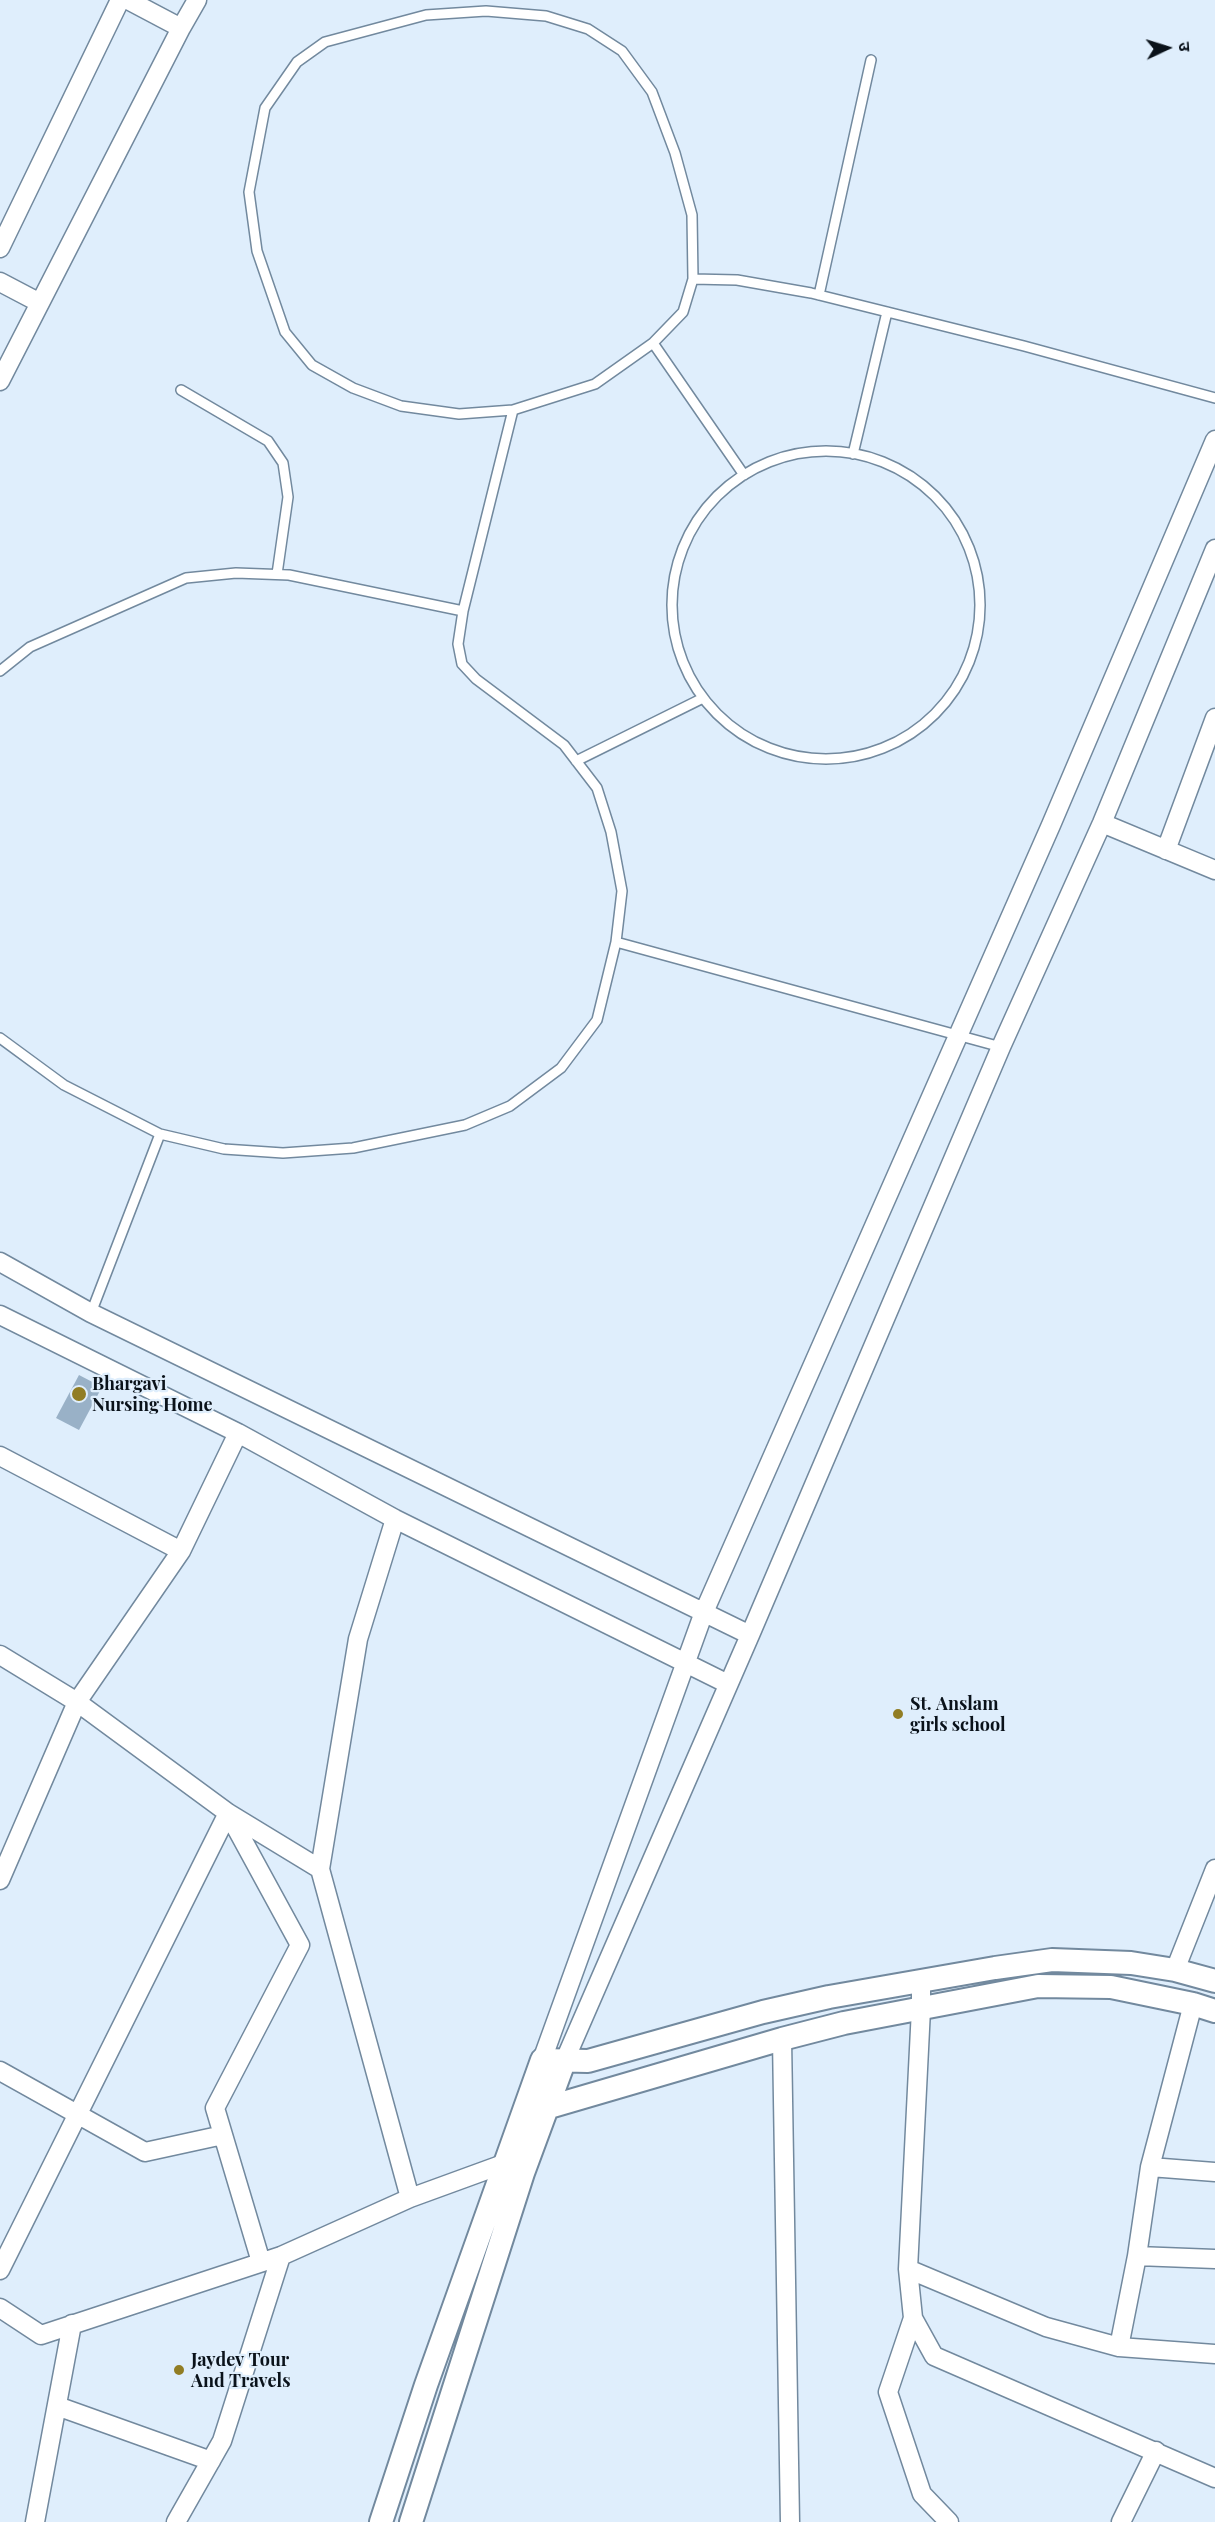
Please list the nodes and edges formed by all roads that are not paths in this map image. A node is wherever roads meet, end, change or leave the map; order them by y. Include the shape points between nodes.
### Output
1 (120, 0) edge
2 (128, 0) edge
3 (197, 0) edge
4 (181, 28) junction
5 (872, 60) dead end
6 (0, 248) edge
7 (693, 279) junction
8 (0, 282) edge
9 (819, 295) junction
10 (40, 303) junction
11 (887, 312) junction
12 (652, 343) junction
13 (0, 381) edge
14 (181, 390) dead end
15 (1215, 398) edge
16 (513, 410) junction
17 (1215, 440) edge
18 (853, 454) junction
19 (744, 475) junction
20 (1215, 549) edge
21 (277, 574) junction
22 (463, 610) junction
23 (0, 671) edge
24 (703, 698) junction
25 (1215, 718) edge
26 (576, 761) junction
27 (1102, 823) junction
28 (1166, 850) junction
29 (1215, 870) edge
30 (616, 942) junction
31 (958, 1035) junction
32 (0, 1038) edge
33 (1001, 1047) junction
34 (160, 1134) junction
35 (0, 1262) edge
36 (92, 1312) junction
37 (0, 1316) edge
38 (238, 1433) junction
39 (0, 1456) edge
40 (395, 1519) junction
41 (181, 1551) junction
42 (704, 1612) junction
43 (750, 1635) junction
44 (0, 1655) edge
45 (687, 1662) junction
46 (729, 1684) junction
47 (77, 1702) junction
48 (228, 1813) junction
49 (320, 1869) junction
50 (1215, 1869) edge
51 (0, 1880) edge
52 (1175, 1970) junction
53 (921, 1980) junction
54 (1215, 1981) edge
55 (1193, 2004) junction
56 (921, 2009) junction
57 (1215, 2011) edge
58 (782, 2039) junction
59 (553, 2061) junction
60 (0, 2071) edge
61 (536, 2108) junction
62 (78, 2114) junction
63 (224, 2135) junction
64 (506, 2163) junction
65 (1150, 2167) junction
66 (1215, 2172) edge
67 (410, 2198) junction
68 (281, 2256) junction
69 (1137, 2256) junction
70 (1215, 2259) edge
71 (261, 2262) junction
72 (908, 2269) junction
73 (0, 2270) edge
74 (0, 2308) edge
75 (913, 2318) junction
76 (72, 2324) junction
77 (1119, 2347) junction
78 (1215, 2354) edge
79 (57, 2406) junction
80 (1156, 2451) junction
81 (211, 2460) junction
82 (1215, 2478) edge
83 (35, 2522) edge
84 (176, 2522) edge
85 (381, 2522) edge
86 (411, 2522) edge
87 (790, 2522) edge
88 (949, 2522) edge
89 (1121, 2522) edge

1 - 6 street
2 - 4 street
3 - 4 street
4 - 10 street
5 - 9 lane
7 - 9 lane via 737,280
7 - 12 lane via 682,312
7 - 16 lane via 693,215 652,92 622,51 588,29 546,16 486,11 426,15 325,42 297,62 265,108 249,192 257,251 285,332 312,365 353,388 401,406 459,414
8 - 10 street
9 - 11 lane
10 - 13 street
11 - 15 lane
11 - 18 lane
12 - 16 lane via 595,384
12 - 19 lane
14 - 21 lane via 268,441 283,463 288,497
16 - 22 lane
17 - 31 street via 1052,825
18 - 19 lane via 807,452 763,464
18 - 24 lane via 896,469 916,481 948,513 965,543 976,576 978,622 967,666 956,687 927,722 908,736 866,754 832,759 798,757 755,742 735,730
19 - 24 lane via 725,489 695,524 684,545 673,589 675,635 690,678
20 - 27 street
21 - 22 lane
21 - 23 lane via 186,578 30,647
22 - 26 lane via 458,644 462,664 476,679 564,745
24 - 26 lane
25 - 28 street
26 - 30 lane via 597,788 611,832 622,891
27 - 28 street
27 - 33 street
28 - 29 street
30 - 31 lane
30 - 34 lane via 597,1020 561,1068 510,1106 465,1125 353,1148 283,1153 224,1149
31 - 33 lane
31 - 42 street
32 - 34 lane via 64,1085
33 - 43 street
34 - 36 lane
35 - 36 street
36 - 42 street
37 - 38 street
38 - 40 street
38 - 41 street
39 - 41 street
40 - 45 street
40 - 49 street via 358,1639
41 - 47 street
42 - 43 street
42 - 45 street
43 - 46 street
44 - 47 street
45 - 46 street
45 - 59 street
46 - 59 street
47 - 48 street
47 - 51 street
48 - 49 street
48 - 62 street
48 - 63 street via 300,1945 215,2108
49 - 67 street
50 - 52 street
52 - 53 street via 1131,1963 1052,1960
52 - 54 street
53 - 56 street
53 - 59 street via 763,2012 597,2059
55 - 56 street via 1111,1987 1074,1985 1038,1986
55 - 57 street
55 - 65 street
56 - 58 street
56 - 72 street
58 - 61 street
58 - 87 street
59 - 61 street
60 - 62 street
61 - 64 street
61 - 86 street via 519,2184
62 - 63 street via 145,2152
62 - 73 street
63 - 71 street
64 - 67 street
64 - 85 street
65 - 66 street
65 - 69 street
67 - 68 street
68 - 71 street
68 - 81 street via 222,2440
69 - 70 street
69 - 77 street
71 - 76 street
72 - 75 street
72 - 77 street via 1046,2327
74 - 76 street via 41,2335
75 - 80 street via 934,2356
75 - 88 street via 888,2392 922,2494
76 - 79 street
77 - 78 street
79 - 81 street
79 - 83 street
80 - 82 street
80 - 89 street
81 - 84 street

